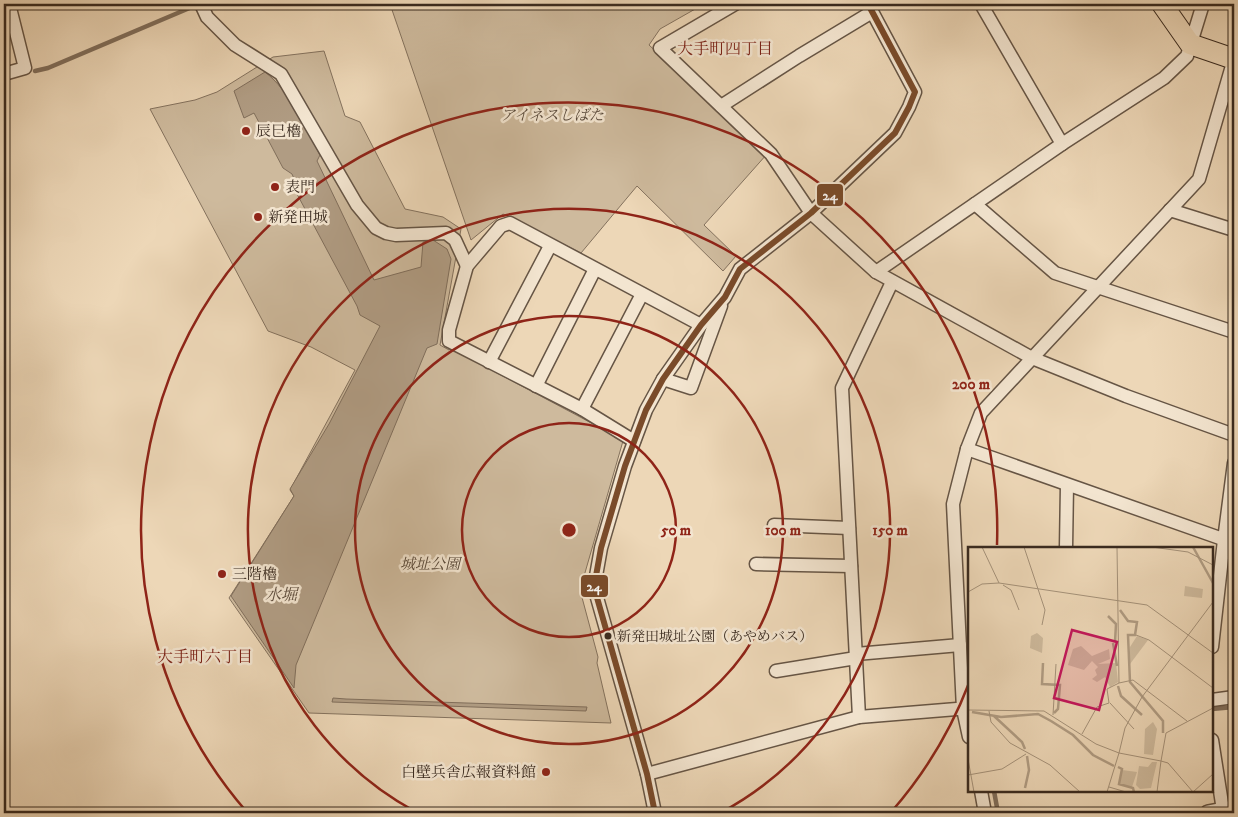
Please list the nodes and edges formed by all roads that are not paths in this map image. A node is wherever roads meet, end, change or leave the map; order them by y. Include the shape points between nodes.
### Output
1 (9, 4) edge
2 (201, 4) edge
3 (736, 4) edge
4 (981, 4) edge
5 (1162, 4) edge
6 (1202, 4) edge
7 (870, 8) edge
8 (1190, 44) junction
9 (1234, 59) edge
10 (4, 74) edge
11 (721, 106) junction
12 (1062, 144) junction
13 (975, 204) junction
14 (1170, 210) junction
15 (811, 213) junction
16 (1234, 230) edge
17 (550, 246) junction
18 (467, 266) junction
19 (595, 269) junction
20 (876, 272) junction
21 (892, 282) junction
22 (1099, 287) junction
23 (642, 294) junction
24 (724, 297) junction
25 (701, 325) junction
26 (1234, 332) edge
27 (1032, 358) junction
28 (489, 362) junction
29 (663, 380) junction
30 (536, 386) junction
31 (582, 409) junction
32 (1234, 435) edge
33 (634, 441) junction
34 (967, 449) junction
35 (1234, 463) edge
36 (1067, 485) junction
37 (774, 525) dead end
38 (849, 528) junction
39 (1229, 541) edge
40 (1066, 547) edge
41 (756, 564) dead end
42 (851, 566) junction
43 (1213, 641) edge
44 (960, 645) junction
45 (856, 656) junction
46 (776, 671) dead end
47 (1234, 697) edge
48 (1213, 700) edge
49 (966, 708) edge
50 (859, 717) junction
51 (968, 727) edge
52 (1213, 747) edge
53 (647, 774) junction
54 (981, 792) edge
55 (1222, 811) edge
56 (655, 813) edge
57 (986, 813) edge

1 - 10 street via 25,68
2 - 18 street via 207,17 235,45 281,74 357,205 376,228 396,235 446,233 455,240
3 - 11 street via 660,48
4 - 12 street
5 - 8 main road
6 - 8 street
7 - 11 street
7 - 15 street via 915,92 895,133
8 - 9 main road
8 - 12 street via 1188,56 1164,78
9 - 14 street via 1199,179
11 - 15 street via 771,154
12 - 13 street
13 - 20 street
13 - 22 street via 1056,273
14 - 16 street
14 - 22 street
15 - 20 street
15 - 24 street via 740,269
17 - 18 street via 510,223 501,226
17 - 19 street
17 - 28 street
18 - 28 street via 449,330 449,341
19 - 23 street
19 - 30 street
20 - 21 street
21 - 27 street
21 - 38 street via 842,388
22 - 26 street
22 - 27 street
23 - 25 street
23 - 31 street
24 - 25 street
24 - 29 street via 691,388
25 - 29 street
27 - 32 street
27 - 34 street via 981,414
28 - 30 street
29 - 33 street
30 - 31 street
31 - 33 street
33 - 53 street via 601,548 594,587
34 - 36 street
34 - 44 street via 953,504
35 - 39 street
36 - 39 street
36 - 40 street
37 - 38 street
38 - 42 street
39 - 43 street
41 - 42 street
42 - 45 street
44 - 45 street
44 - 49 street
45 - 46 street
45 - 50 street
47 - 48 street
49 - 50 street
49 - 51 street
50 - 53 street
52 - 55 street
53 - 56 street
54 - 57 street

